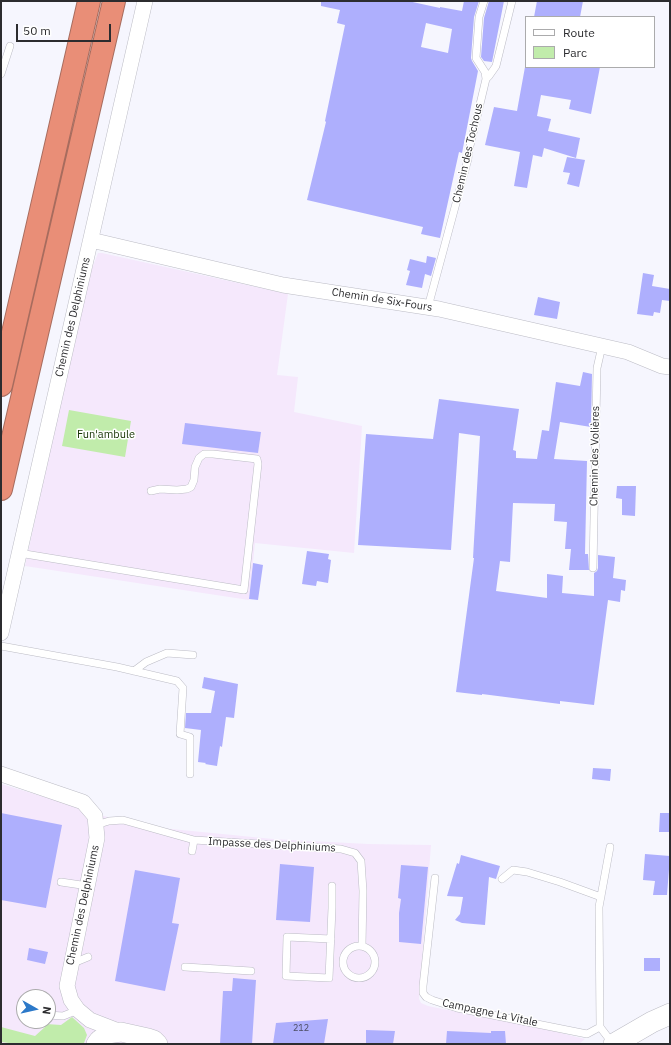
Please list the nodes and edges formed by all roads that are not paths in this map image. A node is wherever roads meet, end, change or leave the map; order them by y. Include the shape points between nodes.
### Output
1 (89, 1) edge
2 (114, 1) edge
3 (145, 1) edge
4 (484, 1) edge
5 (512, 1) edge
6 (10, 46) dead end
7 (1, 74) edge
8 (486, 79) junction
9 (91, 240) junction
10 (428, 307) junction
11 (602, 346) junction
12 (670, 366) edge
13 (1, 385) edge
14 (1, 489) edge
15 (151, 491) dead end
16 (19, 553) junction
17 (593, 568) dead end
18 (1, 633) edge
19 (1, 646) edge
20 (193, 655) dead end
21 (134, 671) junction
22 (1, 774) edge
23 (190, 774) dead end
24 (96, 826) junction
25 (194, 840) junction
26 (610, 847) dead end
27 (192, 851) dead end
28 (435, 878) dead end
29 (502, 879) dead end
30 (61, 882) dead end
31 (88, 886) junction
32 (332, 886) dead end
33 (601, 897) junction
34 (331, 939) junction
35 (362, 946) junction
36 (88, 956) dead end
37 (71, 964) junction
38 (185, 967) dead end
39 (250, 971) dead end
40 (78, 1010) junction
41 (670, 1014) edge
42 (56, 1016) edge
43 (90, 1020) junction
44 (600, 1027) junction
45 (121, 1032) junction
46 (98, 1042) edge
47 (158, 1044) edge
48 (614, 1044) edge

1 - 13 highway
2 - 14 highway
3 - 9 street, Chemin des Delphiniums
4 - 8 lane via 479,17 476,58 485,72
5 - 8 lane, Chemin des Tochous via 496,66
6 - 7 lane
8 - 10 lane, Chemin des Tochous via 468,159
9 - 10 street, Chemin de Six-Fours via 284,285
9 - 16 street, Chemin des Delphiniums
10 - 11 street, Chemin de Six-Fours
11 - 12 street, Chemin de Six-Fours via 628,352 662,366
11 - 17 lane, Chemin des Volières via 597,368 593,433
15 - 16 lane via 191,487 195,467 204,454 257,459 244,590
16 - 18 street, Chemin des Delphiniums
19 - 21 lane
20 - 21 lane via 167,653 146,662
21 - 23 lane via 177,681 183,688 180,734 190,737
22 - 24 street, Chemin des Delphiniums via 83,802 95,816
24 - 25 lane, Impasse des Delphiniums via 109,820 123,820
24 - 31 street, Chemin des Delphiniums via 97,838
25 - 27 lane
25 - 35 lane, Impasse des Delphiniums via 341,849 355,853 361,861
26 - 33 lane
28 - 44 lane, Campagne La Vitale via 423,986 426,997 457,1008 587,1034
29 - 33 lane via 513,870 527,872
30 - 31 lane
31 - 37 street, Chemin des Delphiniums
32 - 34 lane
33 - 44 lane
34 - 34 lane via 329,978 286,976 287,937
35 - 35 lane via 352,947 344,955 343,960 348,974 358,978 368,975 374,967 374,957
36 - 37 lane
37 - 40 street, Chemin des Delphiniums via 67,986 71,1000
38 - 39 lane
40 - 42 lane
40 - 43 street, Chemin des Delphiniums
41 - 48 main road
43 - 45 street, Chemin des Delphiniums
43 - 46 street, Chemin des Delphiniums via 97,1033
44 - 48 lane
45 - 46 street via 107,1034
45 - 47 street via 148,1038

